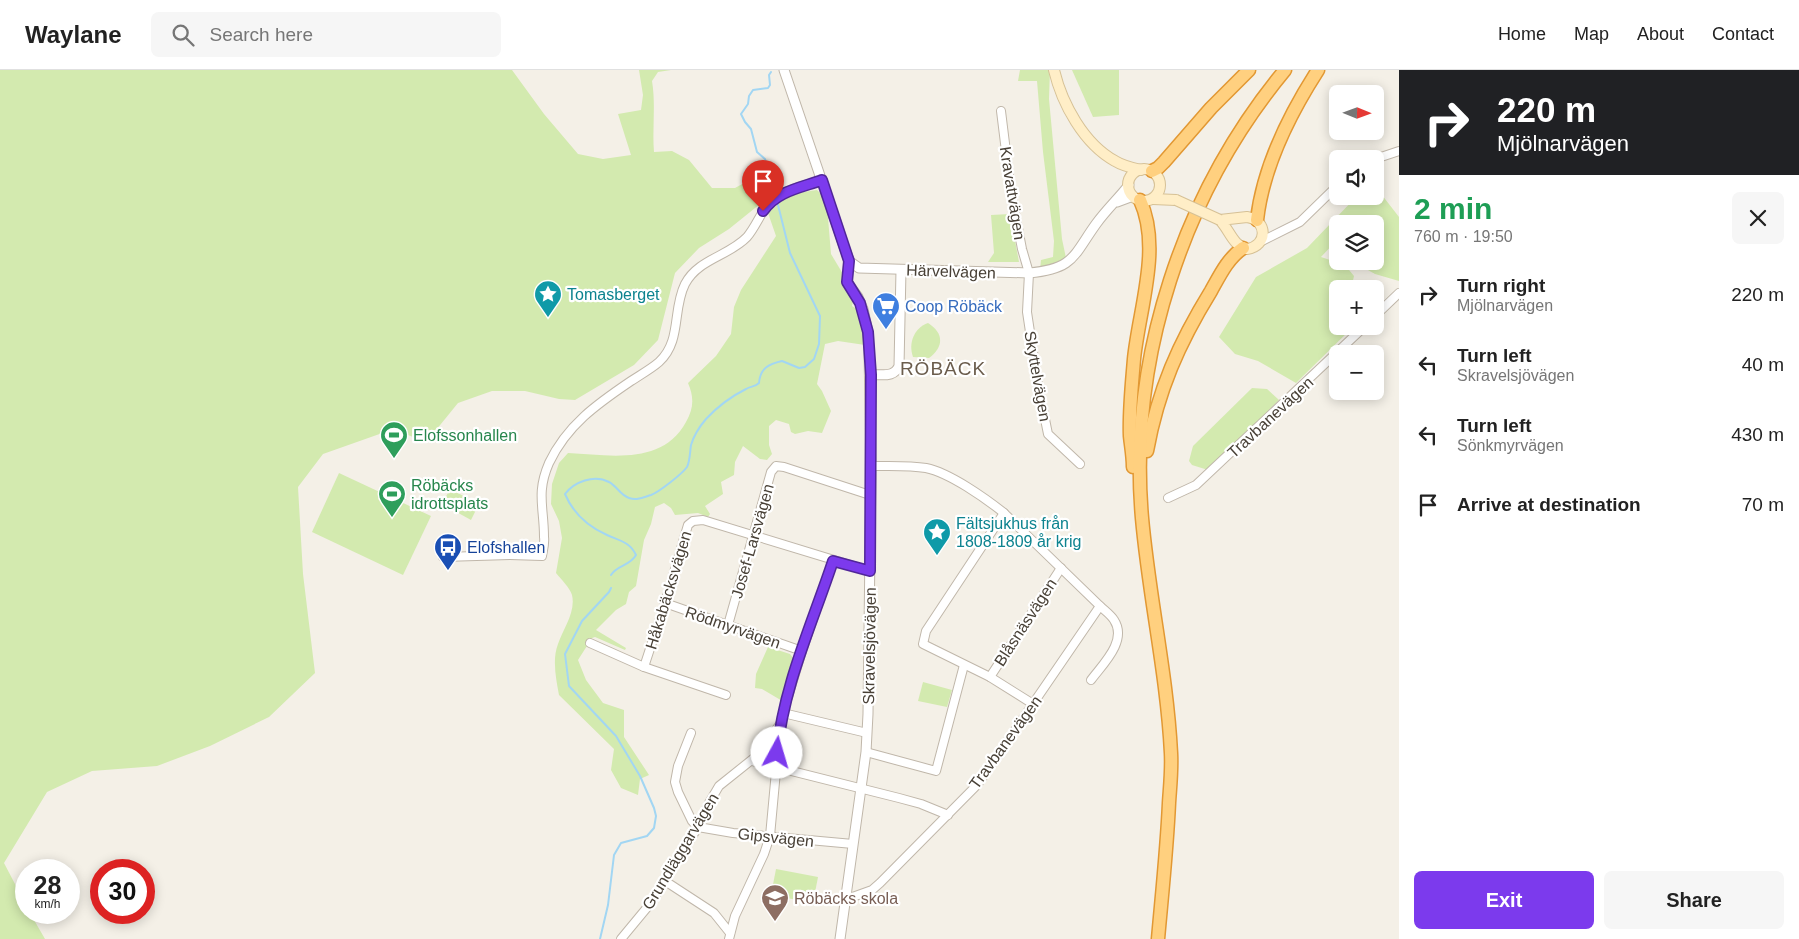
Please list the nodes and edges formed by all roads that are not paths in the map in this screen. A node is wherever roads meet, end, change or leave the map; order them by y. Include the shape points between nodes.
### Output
1 (784, 70) edge
2 (1054, 70) edge
3 (1249, 70) edge
4 (1279, 70) edge
5 (1285, 70) edge
6 (1318, 70) edge
7 (1001, 111) dead end
8 (1399, 151) edge
9 (1384, 156) edge
10 (1117, 163) junction
11 (1146, 170) junction
12 (822, 180) junction
13 (1129, 182) junction
14 (1160, 185) junction
15 (1329, 194) edge
16 (1142, 199) junction
17 (1176, 200) junction
18 (1115, 203) junction
19 (1220, 220) junction
20 (1259, 224) junction
21 (1289, 228) junction
22 (1260, 242) junction
23 (1243, 248) junction
24 (849, 261) junction
25 (901, 270) junction
26 (1030, 274) junction
27 (1399, 293) edge
28 (1384, 307) edge
29 (1355, 335) edge
30 (871, 375) junction
31 (1080, 464) dead end
32 (1133, 464) junction
33 (871, 466) junction
34 (1141, 488) junction
35 (870, 495) junction
36 (1168, 498) dead end
37 (1004, 514) junction
38 (753, 535) junction
39 (443, 557) dead end
40 (833, 561) junction
41 (1061, 568) junction
42 (870, 571) junction
43 (665, 603) junction
44 (1100, 606) junction
45 (728, 625) junction
46 (590, 643) dead end
47 (802, 651) junction
48 (964, 665) junction
49 (644, 667) junction
50 (990, 677) junction
51 (1091, 680) dead end
52 (726, 696) dead end
53 (1033, 704) junction
54 (783, 714) junction
55 (781, 722) junction
56 (691, 733) dead end
57 (867, 733) junction
58 (866, 752) junction
59 (752, 761) junction
60 (776, 767) junction
61 (861, 788) junction
62 (948, 815) junction
63 (698, 827) junction
64 (770, 836) junction
65 (853, 844) junction
66 (665, 880) junction
67 (847, 899) junction
68 (730, 936) edge
69 (621, 939) edge
70 (840, 939) edge
71 (1151, 939) edge
72 (1158, 939) edge

1 - 12 street, Skravelsjövägen
2 - 10 main road via 1076,121 1096,147
3 - 11 highway via 1158,168
4 - 32 highway via 1250,107 1216,163 1174,254 1145,360
5 - 34 highway via 1224,159 1180,255 1166,296 1144,399
6 - 20 highway via 1270,164 1261,189
7 - 26 street, Kravattvägen via 1011,192
8 - 9 street
10 - 11 main road
10 - 13 main road via 1124,169
11 - 13 main road via 1134,173
11 - 14 main road via 1157,176
12 - 24 street, Skravelsjövägen
12 - 39 street via 777,196 748,236 700,266 685,284 675,335 666,354 599,403 568,432 552,457 541,486 545,538 542,556
13 - 16 main road
13 - 18 street
14 - 16 main road via 1159,192
14 - 17 main road
15 - 21 street via 1306,218
16 - 17 main road
16 - 18 street
16 - 32 highway via 1149,258 1131,395
17 - 19 main road, bridge
18 - 26 street, Härvelvägen via 1066,264
19 - 20 main road via 1247,217
19 - 23 main road via 1235,243
20 - 21 street via 1274,230
20 - 22 main road via 1263,237
21 - 22 street
22 - 23 main road via 1253,248
23 - 34 highway via 1236,252 1224,269 1172,362 1154,415
24 - 25 street, Härvelvägen via 858,268
24 - 30 street, Skravelsjövägen via 847,282 863,309
25 - 26 street, Härvelvägen
25 - 30 street via 899,366 892,374
26 - 31 street, Skyttelvägen via 1026,312 1048,434
27 - 28 street
29 - 36 street, Travbanevägen via 1196,485
30 - 33 street, Skravelsjövägen
32 - 71 highway via 1135,522 1163,728 1162,810
33 - 35 street, Skravelsjövägen
33 - 37 street via 928,468 968,487
34 - 72 highway via 1146,553 1165,680 1171,757
35 - 38 street, Josef-Larsvägen via 776,466 771,472
35 - 42 street, Skravelsjövägen
37 - 41 street
37 - 48 street via 926,631 923,644
38 - 40 street
38 - 43 street, Håkabäcksvägen via 693,520 688,525
38 - 45 street, Josef-Larsvägen
40 - 42 street
40 - 47 street
41 - 44 street
41 - 50 street, Blåsnäsvägen
42 - 57 street, Skravelsjövägen
43 - 45 street, Rödmyrvägen
43 - 49 street, Håkabäcksvägen
44 - 51 street via 1115,621 1118,634 1114,649
44 - 53 street, Travbanevägen
45 - 47 street, Rödmyrvägen
46 - 49 street
47 - 54 street
48 - 50 street
48 - 58 street via 936,771
49 - 52 street
50 - 53 street
53 - 62 street, Travbanevägen via 978,784
54 - 55 street
54 - 57 street
55 - 59 street, Grundläggarvägen
55 - 60 street
56 - 63 street via 675,782 692,821
57 - 58 street, Skravelsjövägen
58 - 61 street, Skravelsjövägen
59 - 60 street
59 - 63 street, Grundläggarvägen via 719,786
60 - 61 street
60 - 64 street
61 - 62 street via 921,804
61 - 65 street, Skravelsjövägen
62 - 67 street, Travbanevägen via 880,884
63 - 64 street, Gipsvägen
63 - 66 street, Grundläggarvägen
64 - 65 street, Gipsvägen
64 - 68 street via 734,916
65 - 67 street, Skravelsjövägen
66 - 68 street via 714,913
66 - 69 street, Grundläggarvägen
67 - 70 street, Skravelsjövägen

